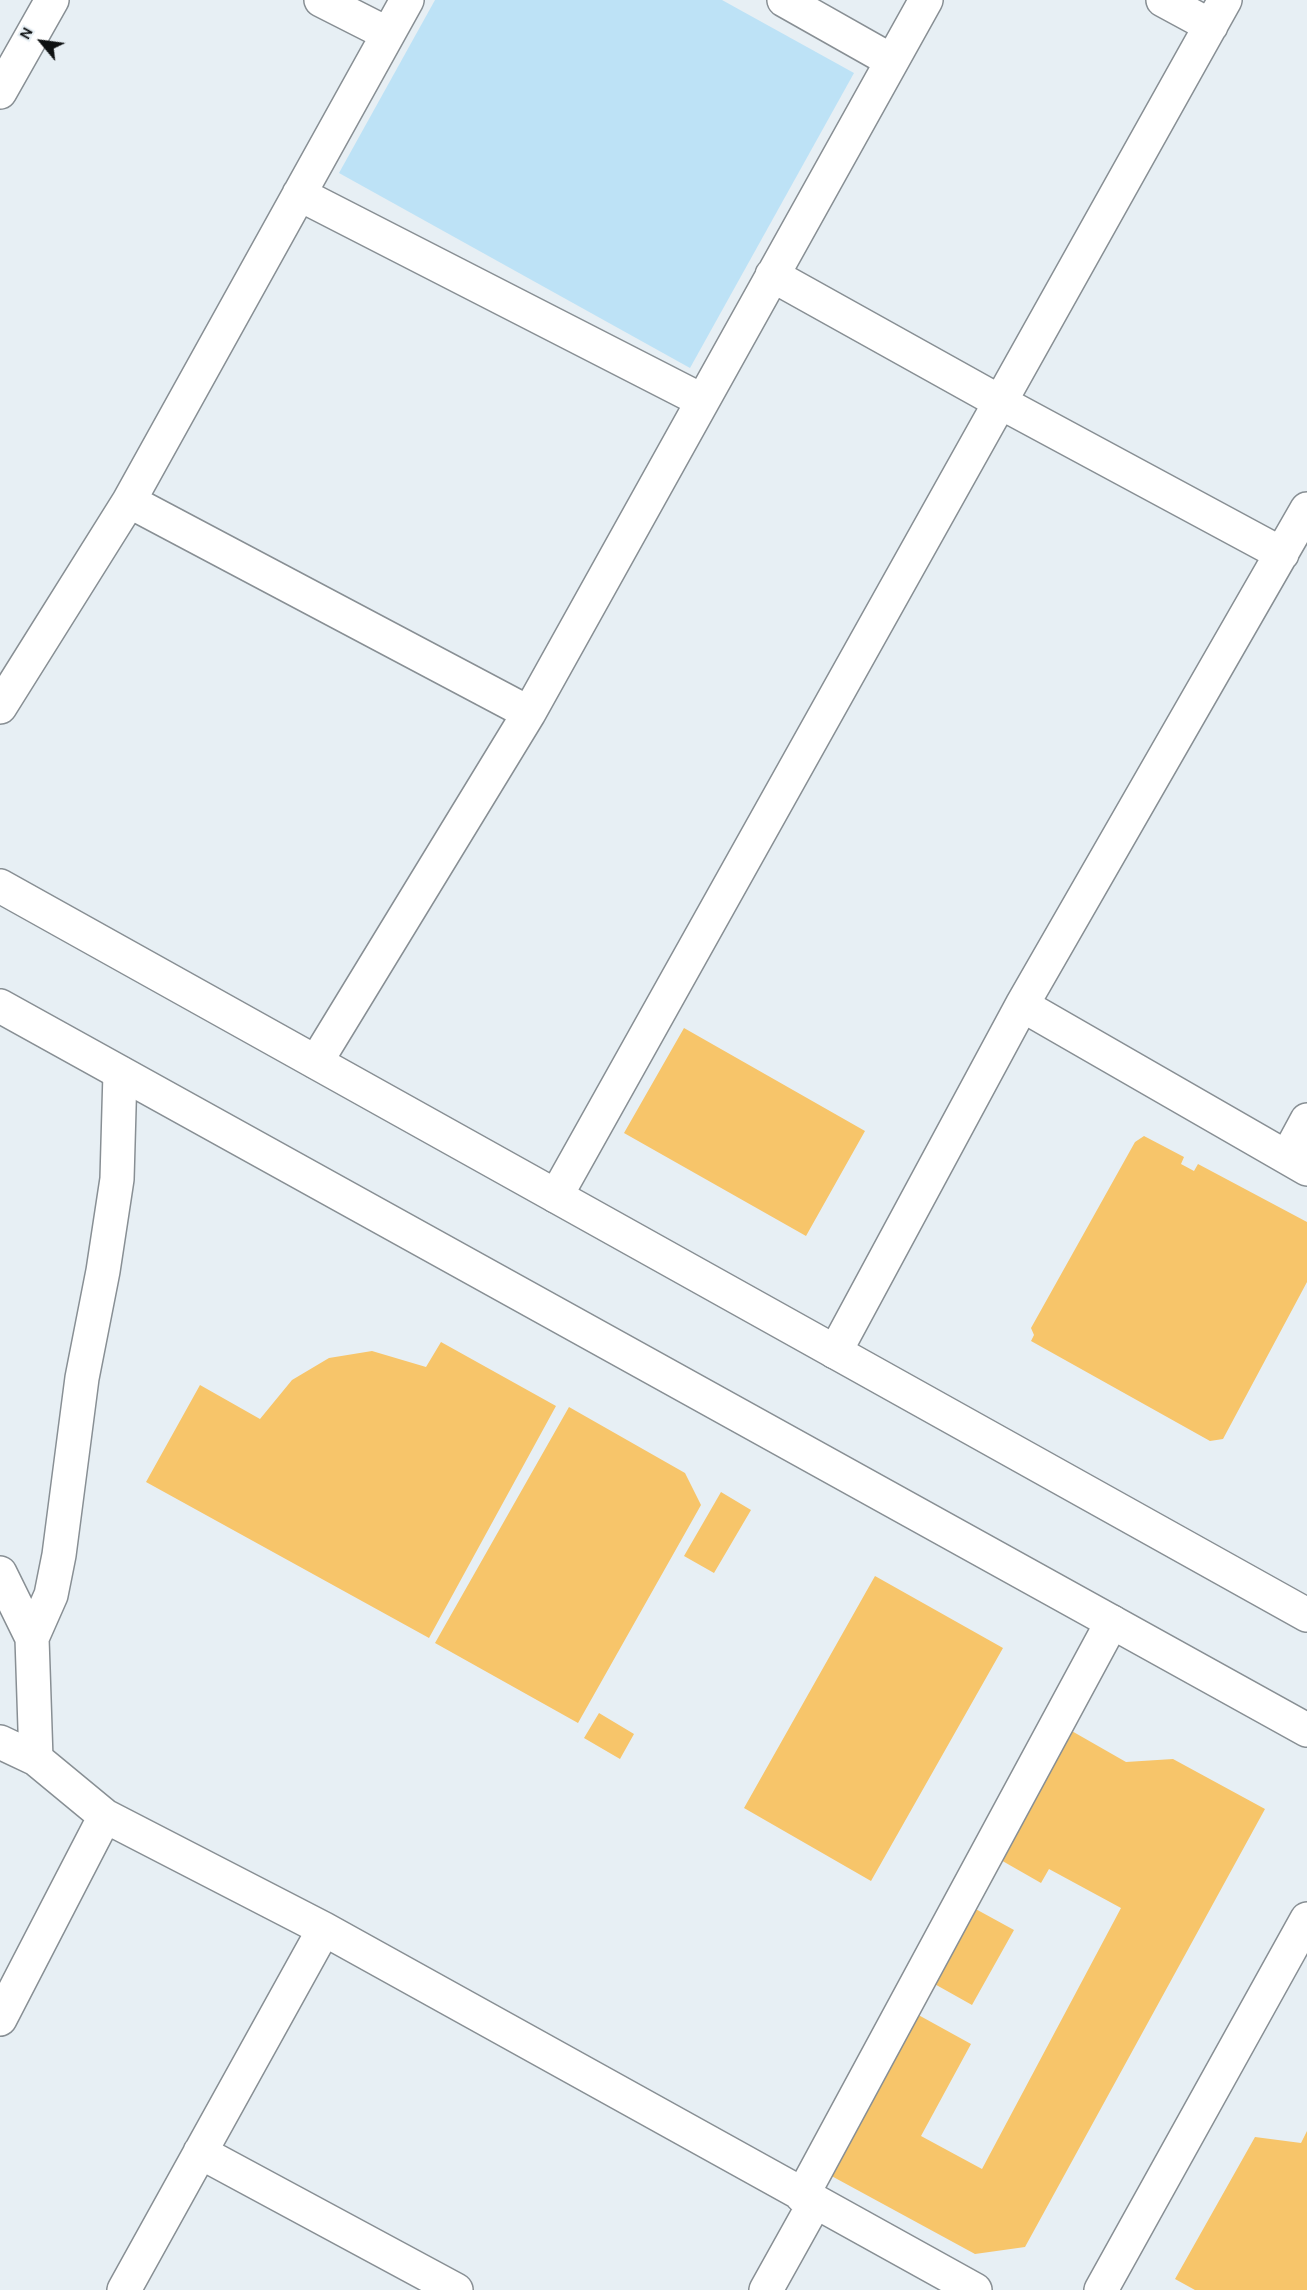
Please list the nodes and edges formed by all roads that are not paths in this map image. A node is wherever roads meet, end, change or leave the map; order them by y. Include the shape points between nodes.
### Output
1 (51, 0) edge
2 (321, 0) edge
3 (406, 0) edge
4 (784, 0) edge
5 (926, 0) edge
6 (1163, 0) edge
7 (1218, 13) edge
8 (388, 34) junction
9 (892, 61) junction
10 (0, 92) edge
11 (299, 194) junction
12 (772, 275) junction
13 (701, 400) junction
14 (1000, 402) junction
15 (129, 501) junction
16 (1307, 509) edge
17 (1281, 554) junction
18 (0, 706) edge
19 (529, 713) junction
20 (0, 886) edge
21 (1022, 1005) junction
22 (0, 1006) edge
23 (316, 1062) junction
24 (120, 1073) junction
25 (1307, 1120) edge
26 (1297, 1163) edge
27 (556, 1196) junction
28 (835, 1352) junction
29 (0, 1573) edge
30 (1307, 1615) edge
31 (1112, 1622) junction
32 (32, 1638) junction
33 (1307, 1730) edge
34 (0, 1742) edge
35 (36, 1759) junction
36 (105, 1816) junction
37 (1307, 1919) edge
38 (324, 1929) junction
39 (0, 2019) edge
40 (200, 2152) junction
41 (809, 2199) junction
42 (124, 2290) edge
43 (456, 2290) edge
44 (766, 2290) edge
45 (975, 2290) edge
46 (1101, 2290) edge

1 - 10 street
2 - 8 street
3 - 8 street
4 - 9 street
5 - 9 street
6 - 7 street
7 - 14 street
8 - 11 street
9 - 12 street
11 - 13 street
11 - 15 street
12 - 13 street
12 - 14 street
13 - 19 street
14 - 17 street
14 - 27 street
15 - 18 street
15 - 19 street
16 - 17 street
17 - 21 street
19 - 23 street
20 - 23 street
21 - 26 street
21 - 28 street
22 - 24 street
23 - 27 street
24 - 31 street
24 - 32 street via 117,1179 103,1271 82,1378 57,1565 51,1595
25 - 26 street
27 - 28 street
28 - 30 street
29 - 32 street
31 - 33 street
31 - 41 street
32 - 35 street
34 - 35 street
35 - 36 street
36 - 38 street
36 - 39 street
37 - 46 street
38 - 40 street
38 - 41 street
40 - 42 street
40 - 43 street
41 - 44 street
41 - 45 street

